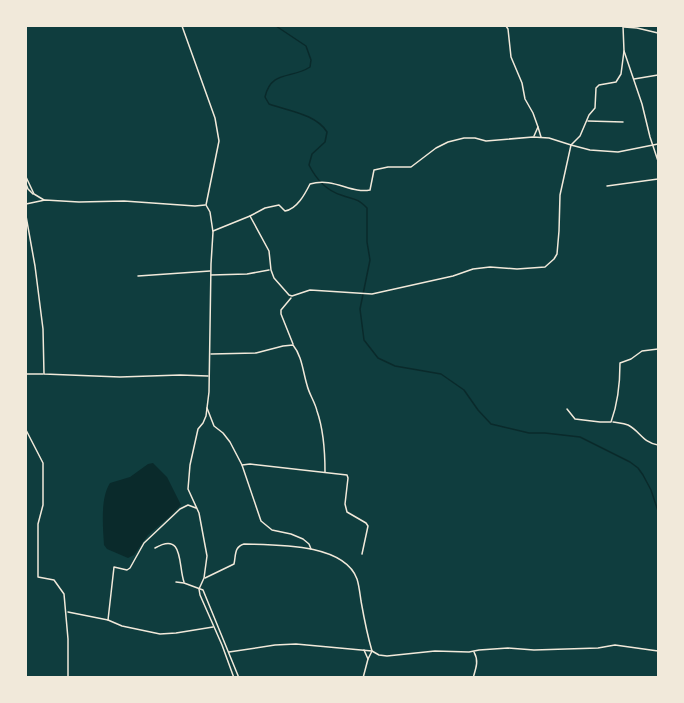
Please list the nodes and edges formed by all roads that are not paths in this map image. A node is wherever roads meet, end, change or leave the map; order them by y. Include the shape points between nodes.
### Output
1 (182, 26) edge
2 (506, 26) edge
3 (517, 26) edge
4 (623, 26) edge
5 (658, 33) edge
6 (624, 51) junction
7 (658, 75) edge
8 (634, 79) junction
9 (587, 121) junction
10 (623, 122) dead end
11 (538, 128) junction
12 (533, 137) junction
13 (542, 138) junction
14 (658, 144) edge
15 (571, 145) junction
16 (653, 145) junction
17 (658, 161) edge
18 (26, 177) edge
19 (658, 179) edge
20 (26, 184) edge
21 (607, 186) dead end
22 (34, 194) junction
23 (45, 200) junction
24 (26, 204) edge
25 (206, 205) junction
26 (26, 216) edge
27 (250, 216) junction
28 (213, 232) junction
29 (211, 270) junction
30 (271, 270) junction
31 (210, 274) junction
32 (138, 276) dead end
33 (292, 296) junction
34 (293, 345) junction
35 (658, 349) edge
36 (210, 354) junction
37 (26, 374) edge
38 (44, 374) junction
39 (208, 376) junction
40 (207, 407) junction
41 (567, 410) dead end
42 (611, 422) junction
43 (26, 430) edge
44 (658, 445) edge
45 (242, 465) junction
46 (325, 472) junction
47 (197, 509) junction
48 (155, 548) dead end
49 (312, 549) junction
50 (362, 554) dead end
51 (204, 578) junction
52 (176, 582) dead end
53 (184, 583) junction
54 (199, 589) junction
55 (66, 612) junction
56 (108, 620) junction
57 (214, 627) junction
58 (364, 650) junction
59 (372, 651) junction
60 (473, 651) junction
61 (658, 651) edge
62 (229, 652) junction
63 (368, 659) junction
64 (68, 678) edge
65 (234, 678) edge
66 (239, 678) edge
67 (363, 678) edge
68 (473, 678) edge

1 - 25 street via 215,118 219,141
2 - 3 street
2 - 11 street via 511,57
4 - 5 street
4 - 6 street
6 - 8 street
6 - 9 street via 621,74 616,82 598,85 595,108
7 - 8 street
8 - 16 street
9 - 10 street
9 - 15 street
11 - 12 street
11 - 13 street
12 - 13 street
12 - 27 street via 486,141 464,138 448,142 411,167 374,170 370,190 327,181 310,184 291,210 285,211 279,205
13 - 15 street
14 - 16 street
15 - 16 street via 618,152
15 - 33 street via 560,195 557,254 545,267 473,269 372,294 310,290
16 - 17 street
18 - 22 street
19 - 21 street
20 - 22 street
22 - 23 street
23 - 24 street
23 - 25 street
25 - 28 street
26 - 38 street via 43,329
27 - 28 street
27 - 30 street via 269,251
28 - 29 street
29 - 31 street
29 - 32 street
30 - 31 street
30 - 33 street
31 - 36 street
33 - 34 street via 281,314
34 - 36 street via 256,353
34 - 46 street via 318,412
35 - 42 street via 642,351 620,363 617,406
36 - 39 street
37 - 38 street
38 - 39 street
39 - 40 street
40 - 45 street via 214,426 230,442
40 - 47 street via 190,465 188,489
41 - 42 street via 575,419
42 - 44 street via 630,426
43 - 55 street via 43,463 38,577 54,580 64,594
45 - 46 street
45 - 49 street via 261,521 272,530 303,539
46 - 50 street via 347,475 347,512 368,526
47 - 51 street via 207,556
47 - 56 street via 180,509 144,543 130,568 114,567
48 - 53 street via 167,542 178,550
49 - 51 street via 239,545 234,564
49 - 59 street via 341,559 352,569
51 - 54 street
52 - 53 street
53 - 54 street
54 - 57 street
54 - 62 street via 203,590
55 - 56 street
55 - 64 street
56 - 57 street via 160,634
57 - 65 street
58 - 59 street
58 - 62 street via 296,644
58 - 63 street
59 - 60 street via 387,656
59 - 63 street
60 - 61 street via 615,645
60 - 68 street via 477,658
62 - 66 street
63 - 67 street

